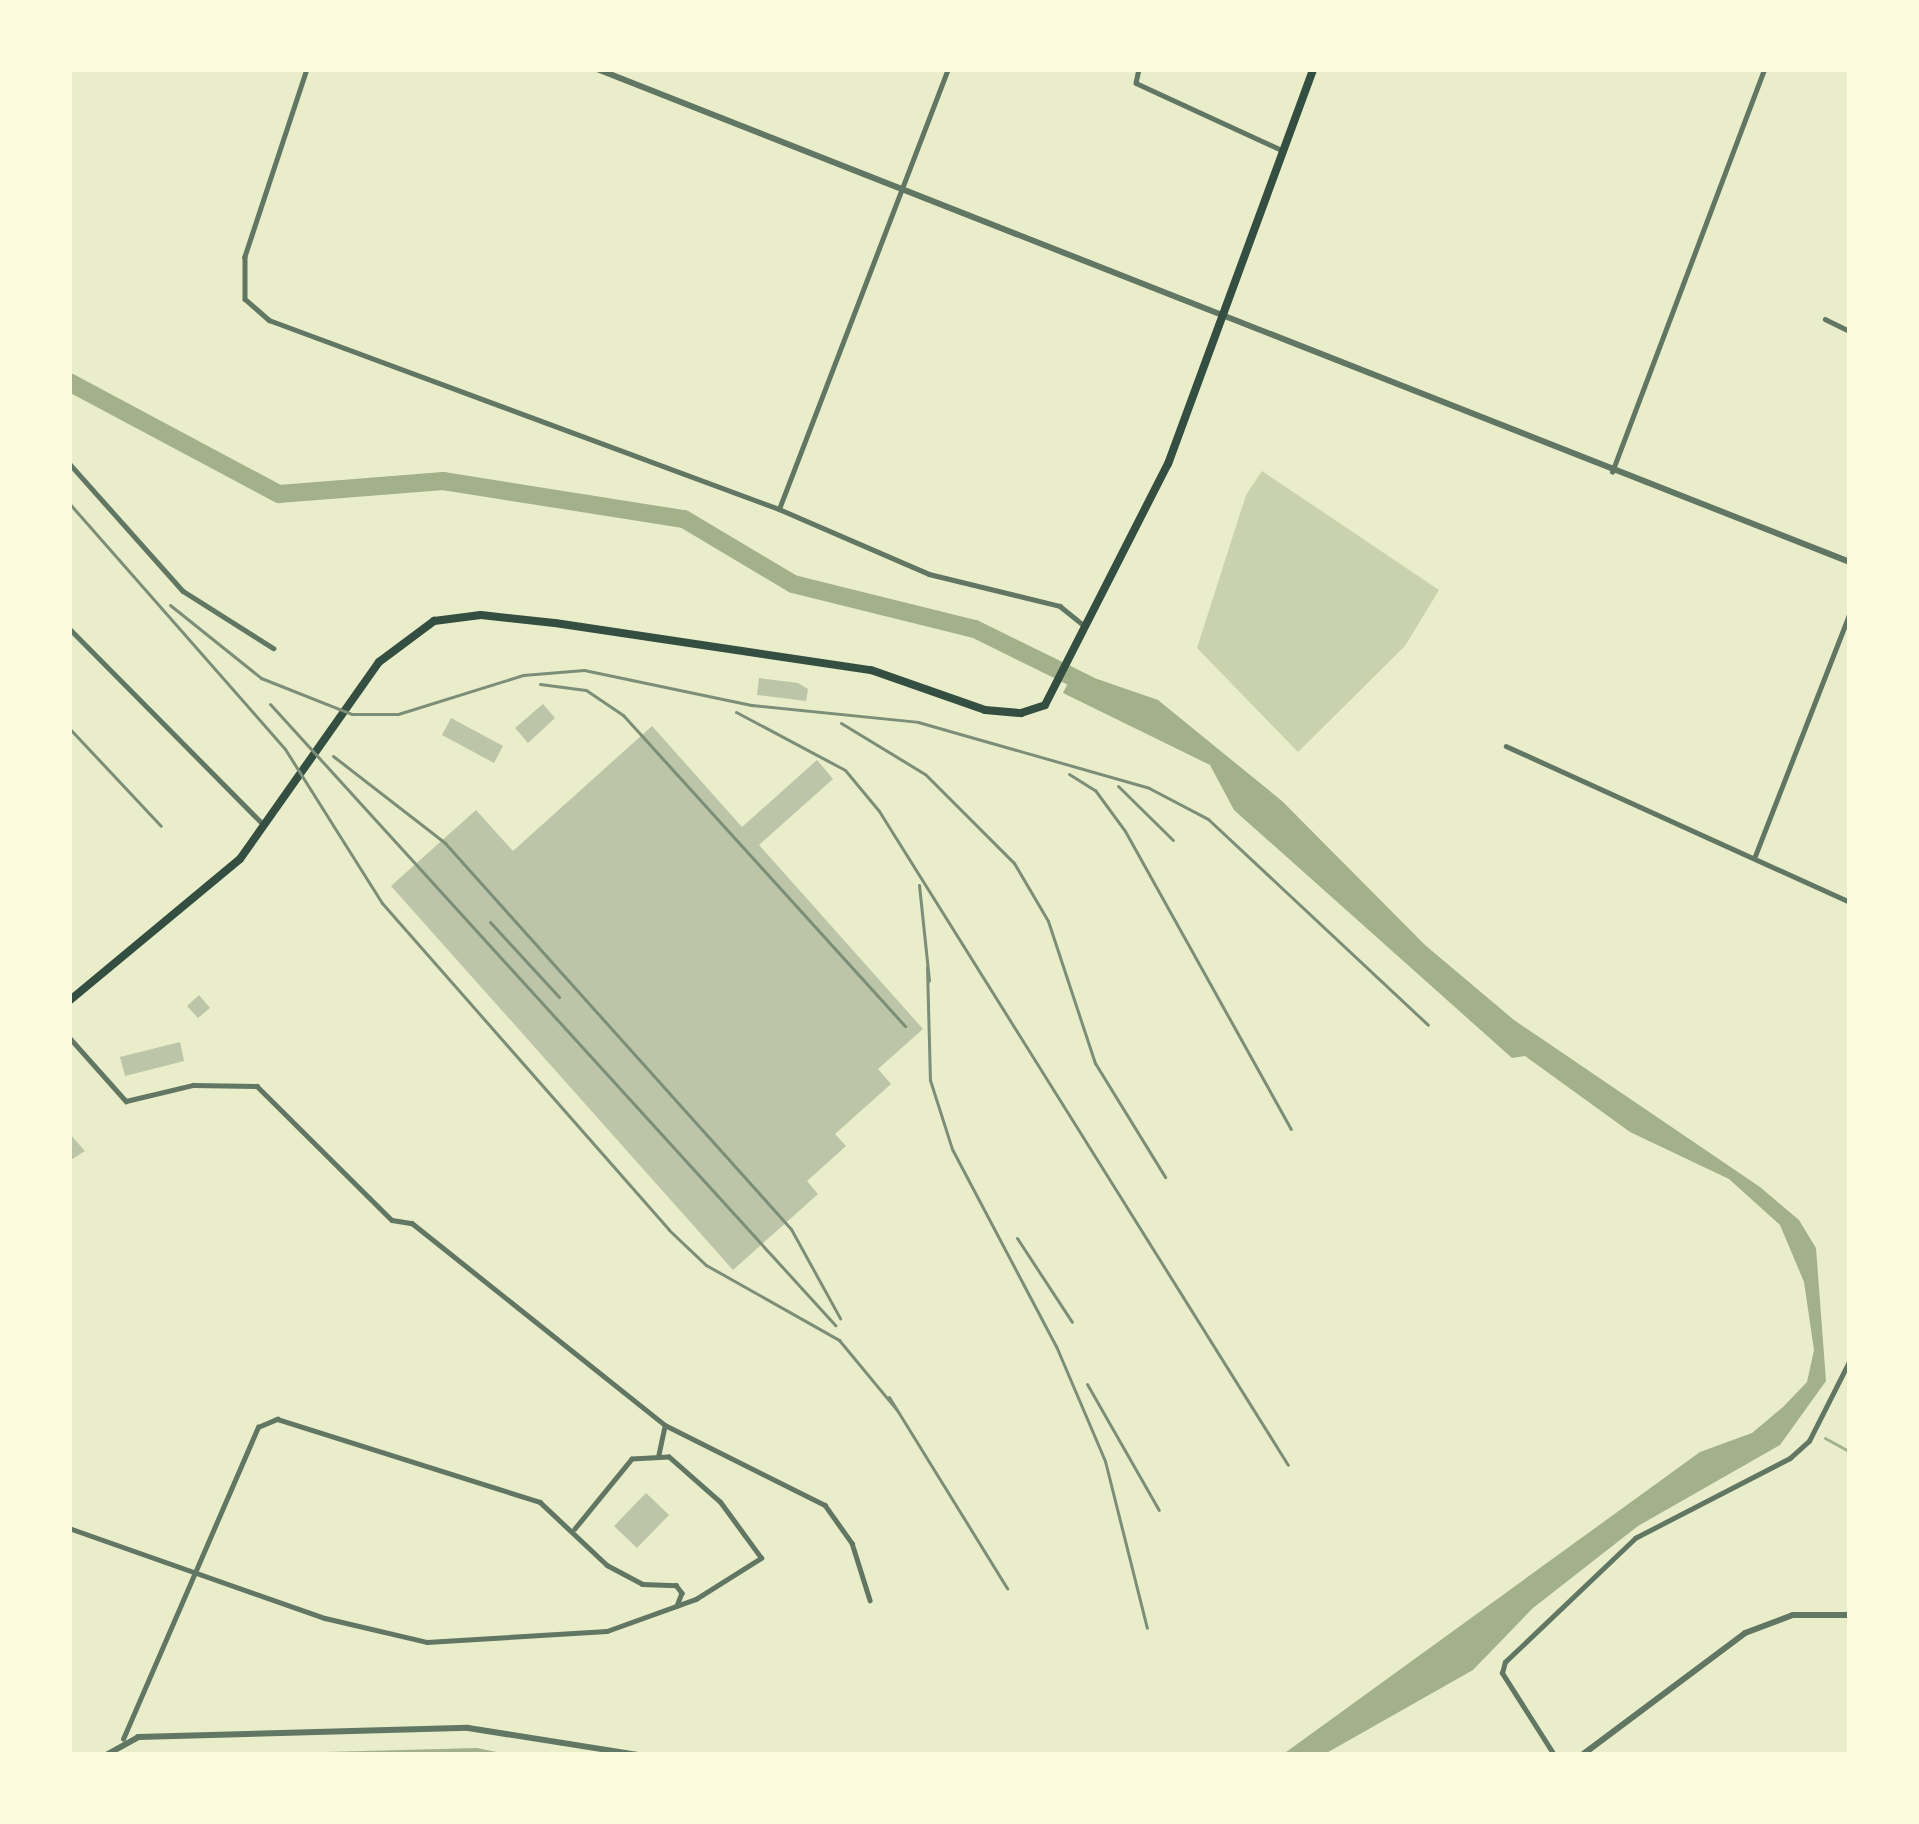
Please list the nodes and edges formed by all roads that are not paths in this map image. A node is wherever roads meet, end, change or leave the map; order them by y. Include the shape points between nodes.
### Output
1 (307, 69) edge
2 (597, 69) edge
3 (624, 69) edge
4 (948, 69) edge
5 (1139, 69) edge
6 (1313, 69) edge
7 (1764, 69) edge
8 (620, 78) junction
9 (1282, 150) junction
10 (906, 190) junction
11 (1221, 318) junction
12 (1825, 319) dead end
13 (1850, 332) edge
14 (69, 463) edge
15 (1612, 472) junction
16 (779, 509) junction
17 (1850, 562) edge
18 (1850, 612) edge
19 (69, 628) edge
20 (1088, 629) junction
21 (273, 648) dead end
22 (1506, 746) dead end
23 (266, 826) junction
24 (1755, 856) junction
25 (1850, 902) edge
26 (69, 1001) edge
27 (69, 1037) edge
28 (1850, 1360) edge
29 (665, 1425) junction
30 (658, 1457) junction
31 (69, 1528) edge
32 (575, 1529) junction
33 (191, 1574) junction
34 (871, 1600) dead end
35 (677, 1606) junction
36 (1850, 1616) edge
37 (123, 1739) junction
38 (106, 1755) edge
39 (638, 1755) edge
40 (921, 1755) edge
41 (957, 1755) edge
42 (1554, 1755) edge
43 (1582, 1755) edge

1 - 16 street via 245,257 245,299 269,320
2 - 8 street
3 - 8 street
4 - 10 street
5 - 9 street via 1136,83
6 - 9 main road
7 - 15 street
8 - 10 street
9 - 11 main road
10 - 11 street
10 - 16 street
11 - 15 street
11 - 20 main road via 1168,464
12 - 13 street
14 - 21 street via 183,591
15 - 17 street
16 - 20 street via 929,574 1060,606
18 - 24 street
19 - 23 street
20 - 23 main road via 1050,701 1021,713 985,710 871,670 481,615 422,625 364,682
22 - 24 street
23 - 26 main road via 230,870
24 - 25 street
27 - 29 street via 126,1101 193,1085 257,1086 392,1220 412,1223
28 - 42 street via 1809,1441 1790,1458 1635,1538 1504,1663 1502,1673
29 - 30 street
29 - 34 street via 825,1505 852,1543
30 - 32 street via 632,1459
30 - 35 street via 669,1457 720,1502 761,1558
31 - 33 street
32 - 33 street via 540,1502 464,1473 277,1419 259,1427
32 - 35 street via 607,1565 642,1584 676,1586
33 - 35 street via 377,1634 427,1642 607,1631
33 - 37 street
36 - 43 street via 1793,1615 1745,1633
37 - 38 street
37 - 39 street via 468,1728
40 - 41 street

